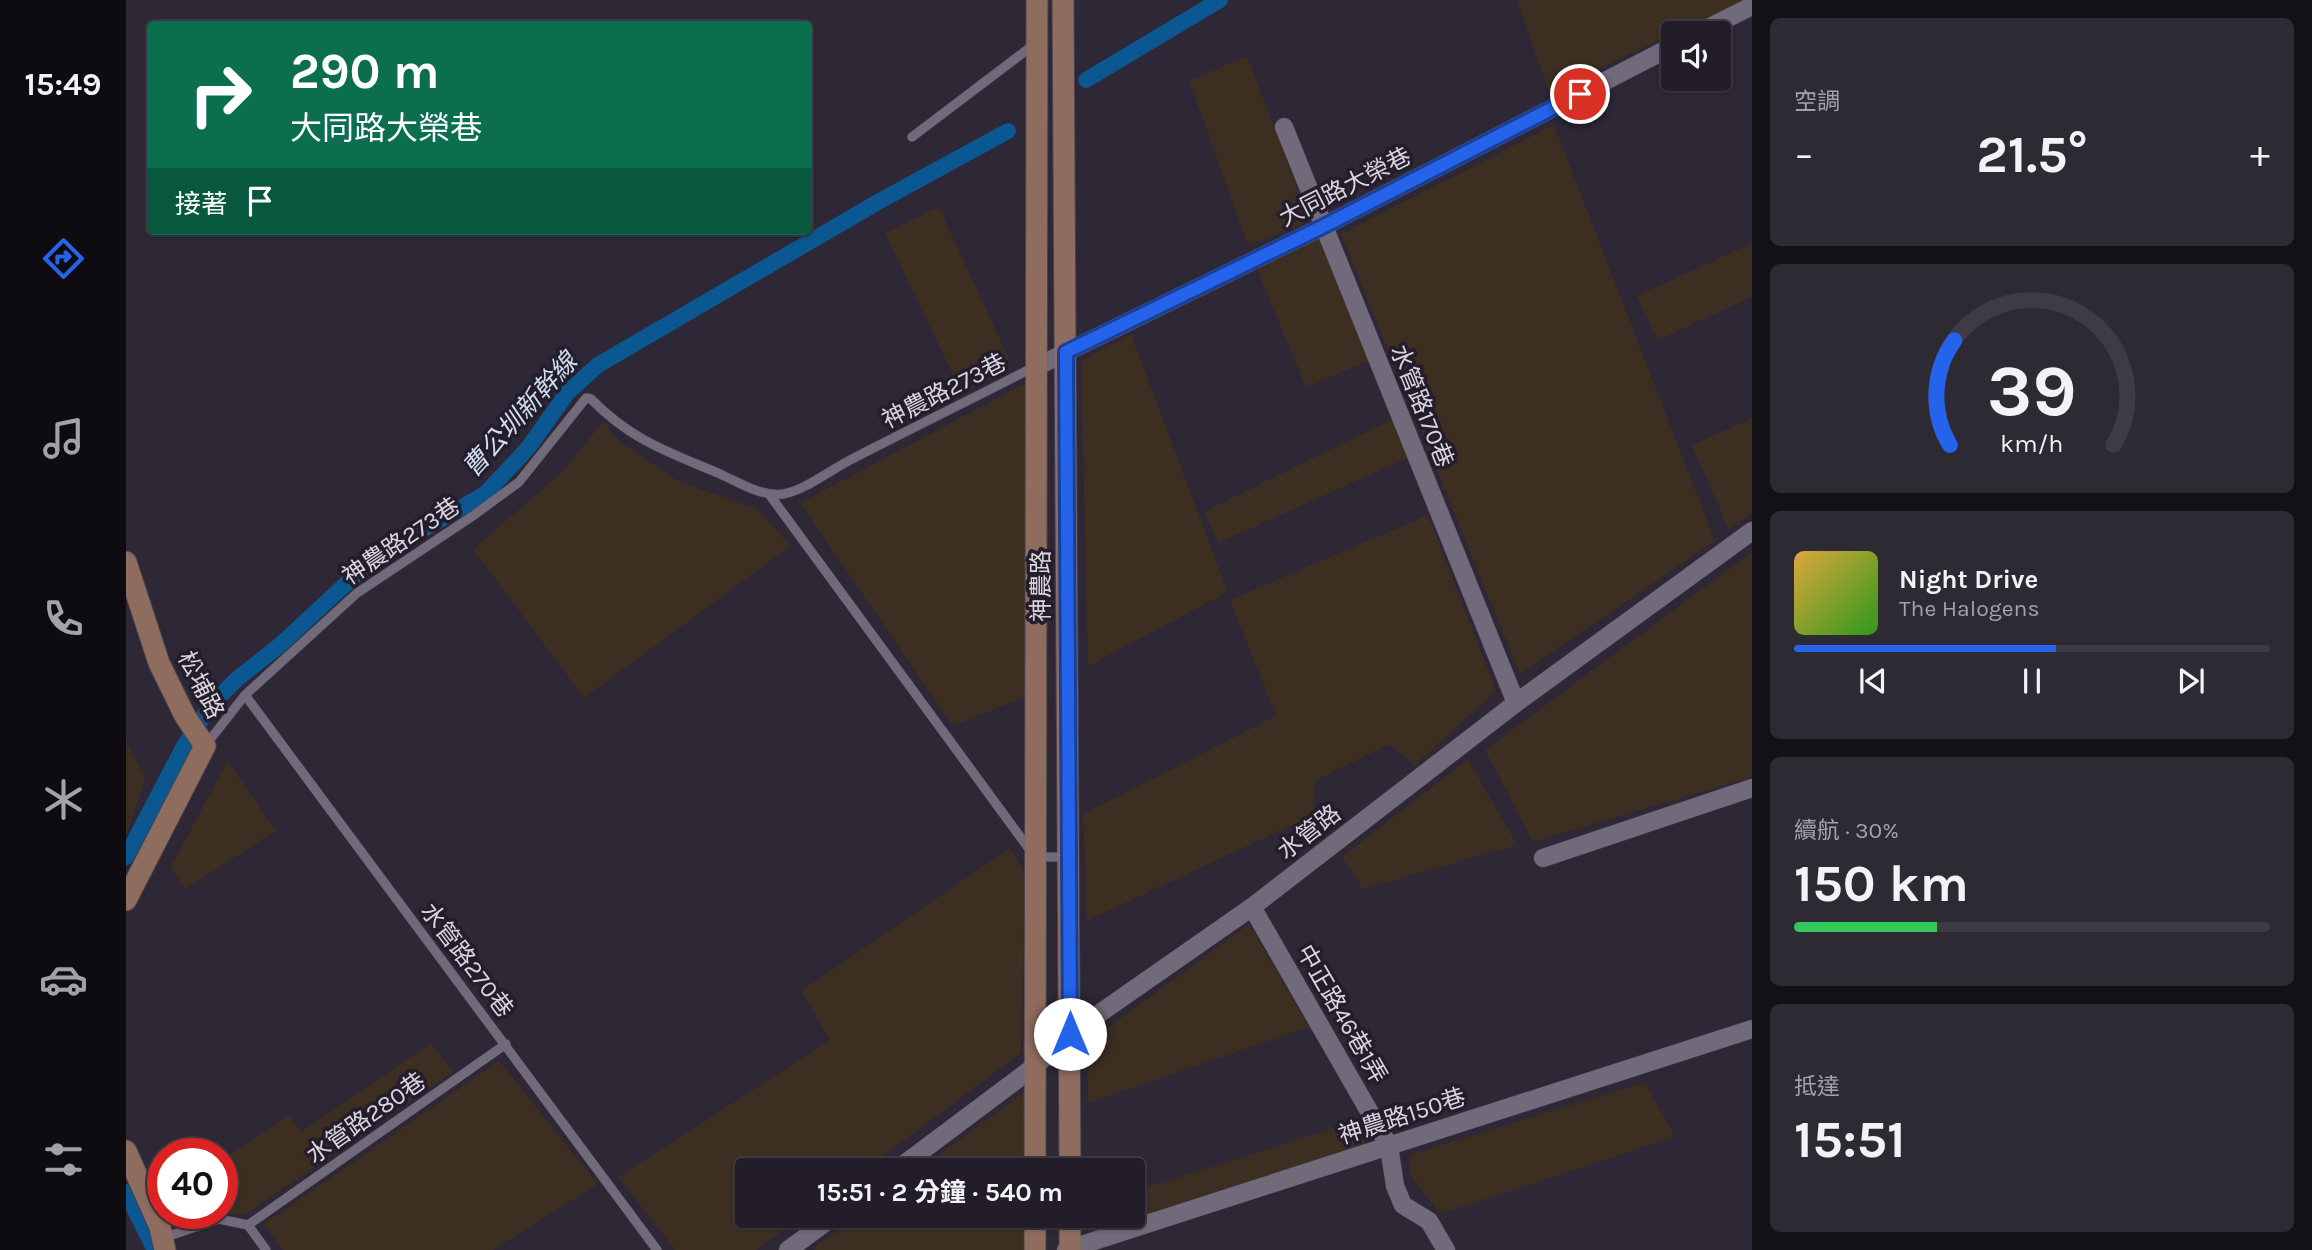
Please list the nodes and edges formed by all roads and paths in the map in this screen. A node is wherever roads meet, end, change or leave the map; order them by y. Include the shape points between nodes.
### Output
1 (1037, 0) edge
2 (1063, 0) edge
3 (1752, 6) edge
4 (1722, 21) edge
5 (1037, 41) junction
6 (1661, 52) edge
7 (1284, 127) dead end
8 (912, 137) dead end
9 (1324, 226) junction
10 (1066, 352) junction
11 (1036, 367) junction
12 (769, 494) junction
13 (1752, 531) edge
14 (126, 562) edge
15 (245, 695) junction
16 (1516, 702) junction
17 (204, 744) junction
18 (1752, 788) edge
19 (1035, 857) junction
20 (1069, 857) junction
21 (1544, 858) dead end
22 (126, 900) edge
23 (1252, 907) junction
24 (1752, 1029) edge
25 (1070, 1034) junction
26 (506, 1044) junction
27 (1035, 1066) junction
28 (1389, 1146) junction
29 (126, 1151) edge
30 (912, 1158) edge
31 (1035, 1158) edge
32 (1070, 1158) edge
33 (248, 1225) junction
34 (819, 1228) edge
35 (1035, 1228) edge
36 (1070, 1228) edge
37 (164, 1244) edge
38 (794, 1248) edge
39 (266, 1250) edge
40 (657, 1250) edge
41 (1035, 1250) edge
42 (1069, 1250) edge
43 (1446, 1250) edge

1 - 5 street, 神農路
2 - 10 street, 神農路
3 - 4 street
5 - 8 lane
5 - 11 street, 神農路
6 - 9 street, 大同路大榮巷
7 - 9 street, 水管路170巷
9 - 10 street, 大同路大榮巷
9 - 16 street, 水管路170巷
10 - 11 street, 大同路大榮巷
10 - 20 street, 神農路
11 - 12 lane, 神農路273巷 via 797,489
11 - 19 street, 神農路
12 - 15 lane, 神農路273巷 via 664,452 586,398 519,482 357,593
12 - 19 lane
13 - 16 street, 水管路
14 - 17 street, 松埔路 via 159,663
15 - 17 lane, 神農路273巷
15 - 26 lane, 水管路270巷
16 - 23 street, 水管路
17 - 22 street, 松埔路
18 - 21 street
19 - 20 lane
19 - 27 street, 神農路
20 - 25 street, 神農路
23 - 25 street, 水管路
23 - 28 street, 中正路46巷1弄
24 - 28 street, 神農路150巷
25 - 27 street, 水管路
25 - 32 street, 神農路
26 - 33 lane, 水管路280巷
26 - 40 lane, 水管路270巷
27 - 30 street, 水管路
27 - 31 street, 神農路
28 - 42 street, 神農路150巷
28 - 43 street, 中正路46巷1弄 via 1403,1205 1429,1221
29 - 37 street
33 - 37 lane via 219,1219
33 - 39 lane
34 - 38 street
35 - 41 street
36 - 42 street

